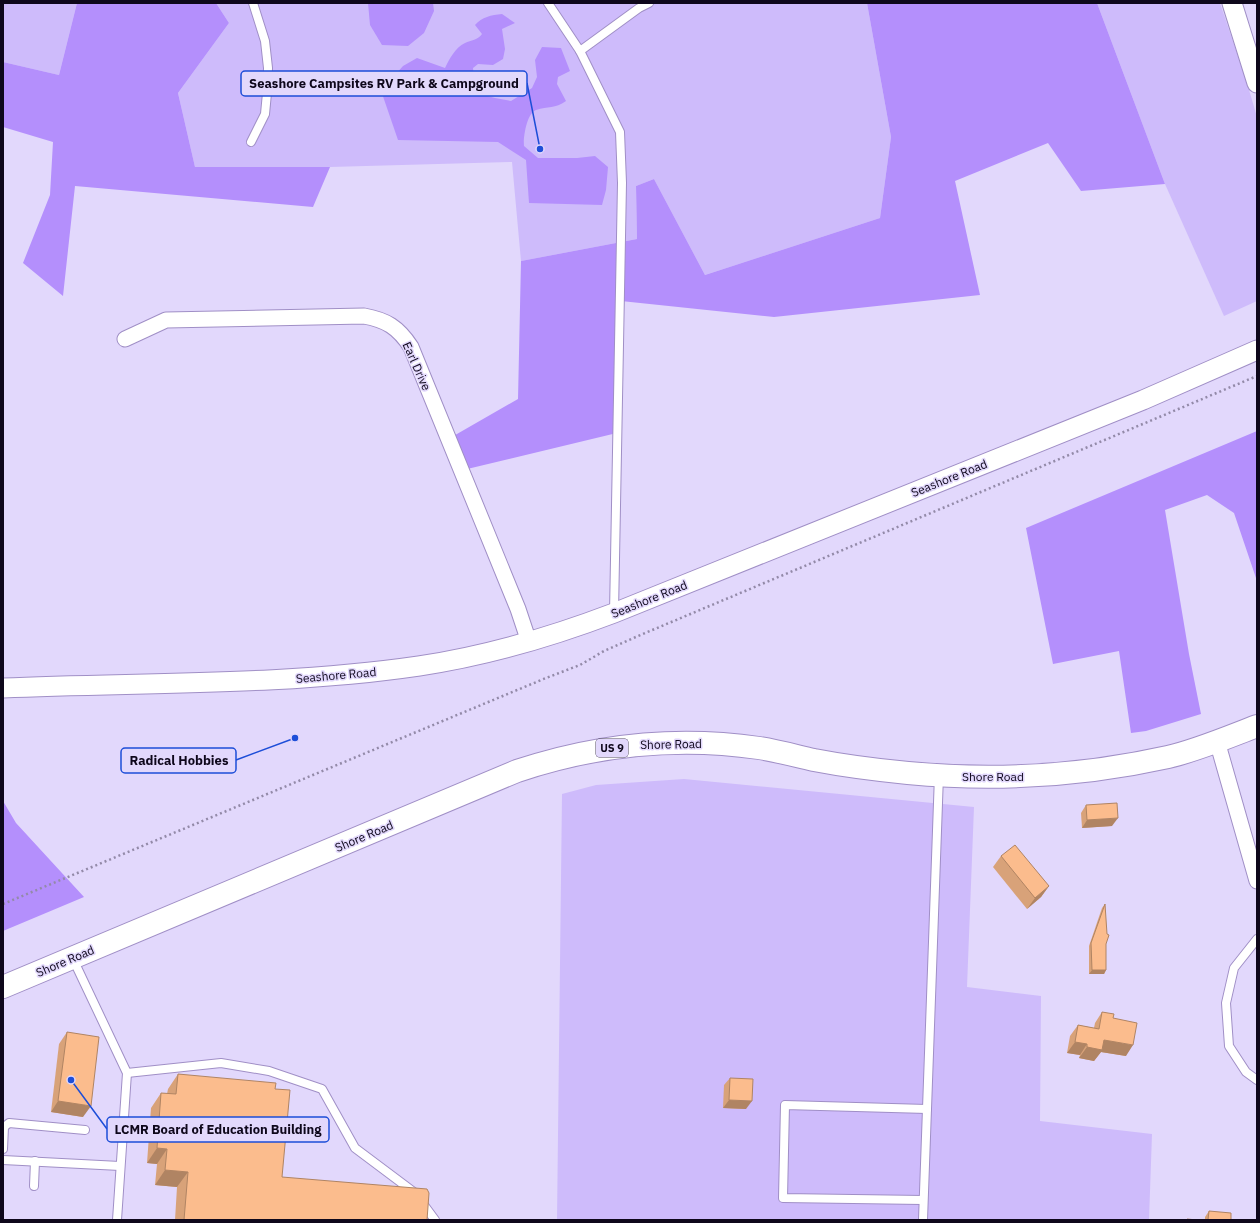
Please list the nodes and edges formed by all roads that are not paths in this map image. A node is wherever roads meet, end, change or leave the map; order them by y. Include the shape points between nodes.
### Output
1 (253, 3) edge
2 (548, 3) edge
3 (649, 3) edge
4 (1232, 3) edge
5 (638, 5) edge
6 (580, 51) junction
7 (1257, 83) edge
8 (250, 142) dead end
9 (125, 338) dead end
10 (1257, 350) edge
11 (614, 613) junction
12 (529, 642) junction
13 (3, 688) edge
14 (1257, 726) edge
15 (1217, 742) junction
16 (939, 775) junction
17 (1257, 881) edge
18 (1257, 939) edge
19 (73, 958) junction
20 (3, 987) edge
21 (127, 1073) junction
22 (1257, 1080) edge
23 (927, 1109) junction
24 (85, 1130) dead end
25 (3, 1149) edge
26 (3, 1160) edge
27 (35, 1161) junction
28 (120, 1166) junction
29 (34, 1186) dead end
30 (924, 1200) junction
31 (117, 1220) edge
32 (435, 1220) edge
33 (923, 1220) edge

1 - 8 lane via 265,41 268,74 265,114
2 - 6 lane
3 - 5 lane
4 - 7 street
5 - 6 lane
6 - 11 lane via 620,132 622,191
9 - 12 street, Earl Drive via 166,320 364,316 391,325 411,346
10 - 11 street, Seashore Road via 1136,403
11 - 12 street, Seashore Road
12 - 13 street, Seashore Road via 420,666 374,672 247,681
14 - 15 main road, Shore Road / US 9
15 - 16 main road, Shore Road / US 9 via 1170,757 1111,768 1018,776
15 - 17 street
16 - 19 main road, Shore Road / US 9 via 862,768 728,744 643,744 577,754 517,771
16 - 23 lane
18 - 22 lane via 1234,968 1226,1003 1229,1046 1246,1072
19 - 20 main road, Shore Road / US 9
19 - 21 lane
21 - 28 lane
21 - 32 lane via 221,1063 269,1071 322,1089 355,1148 415,1194
23 - 30 lane
23 - 30 lane via 785,1105 783,1198
24 - 25 lane via 9,1123 4,1126
26 - 27 lane
27 - 28 lane
27 - 29 lane
28 - 31 lane
30 - 33 lane

